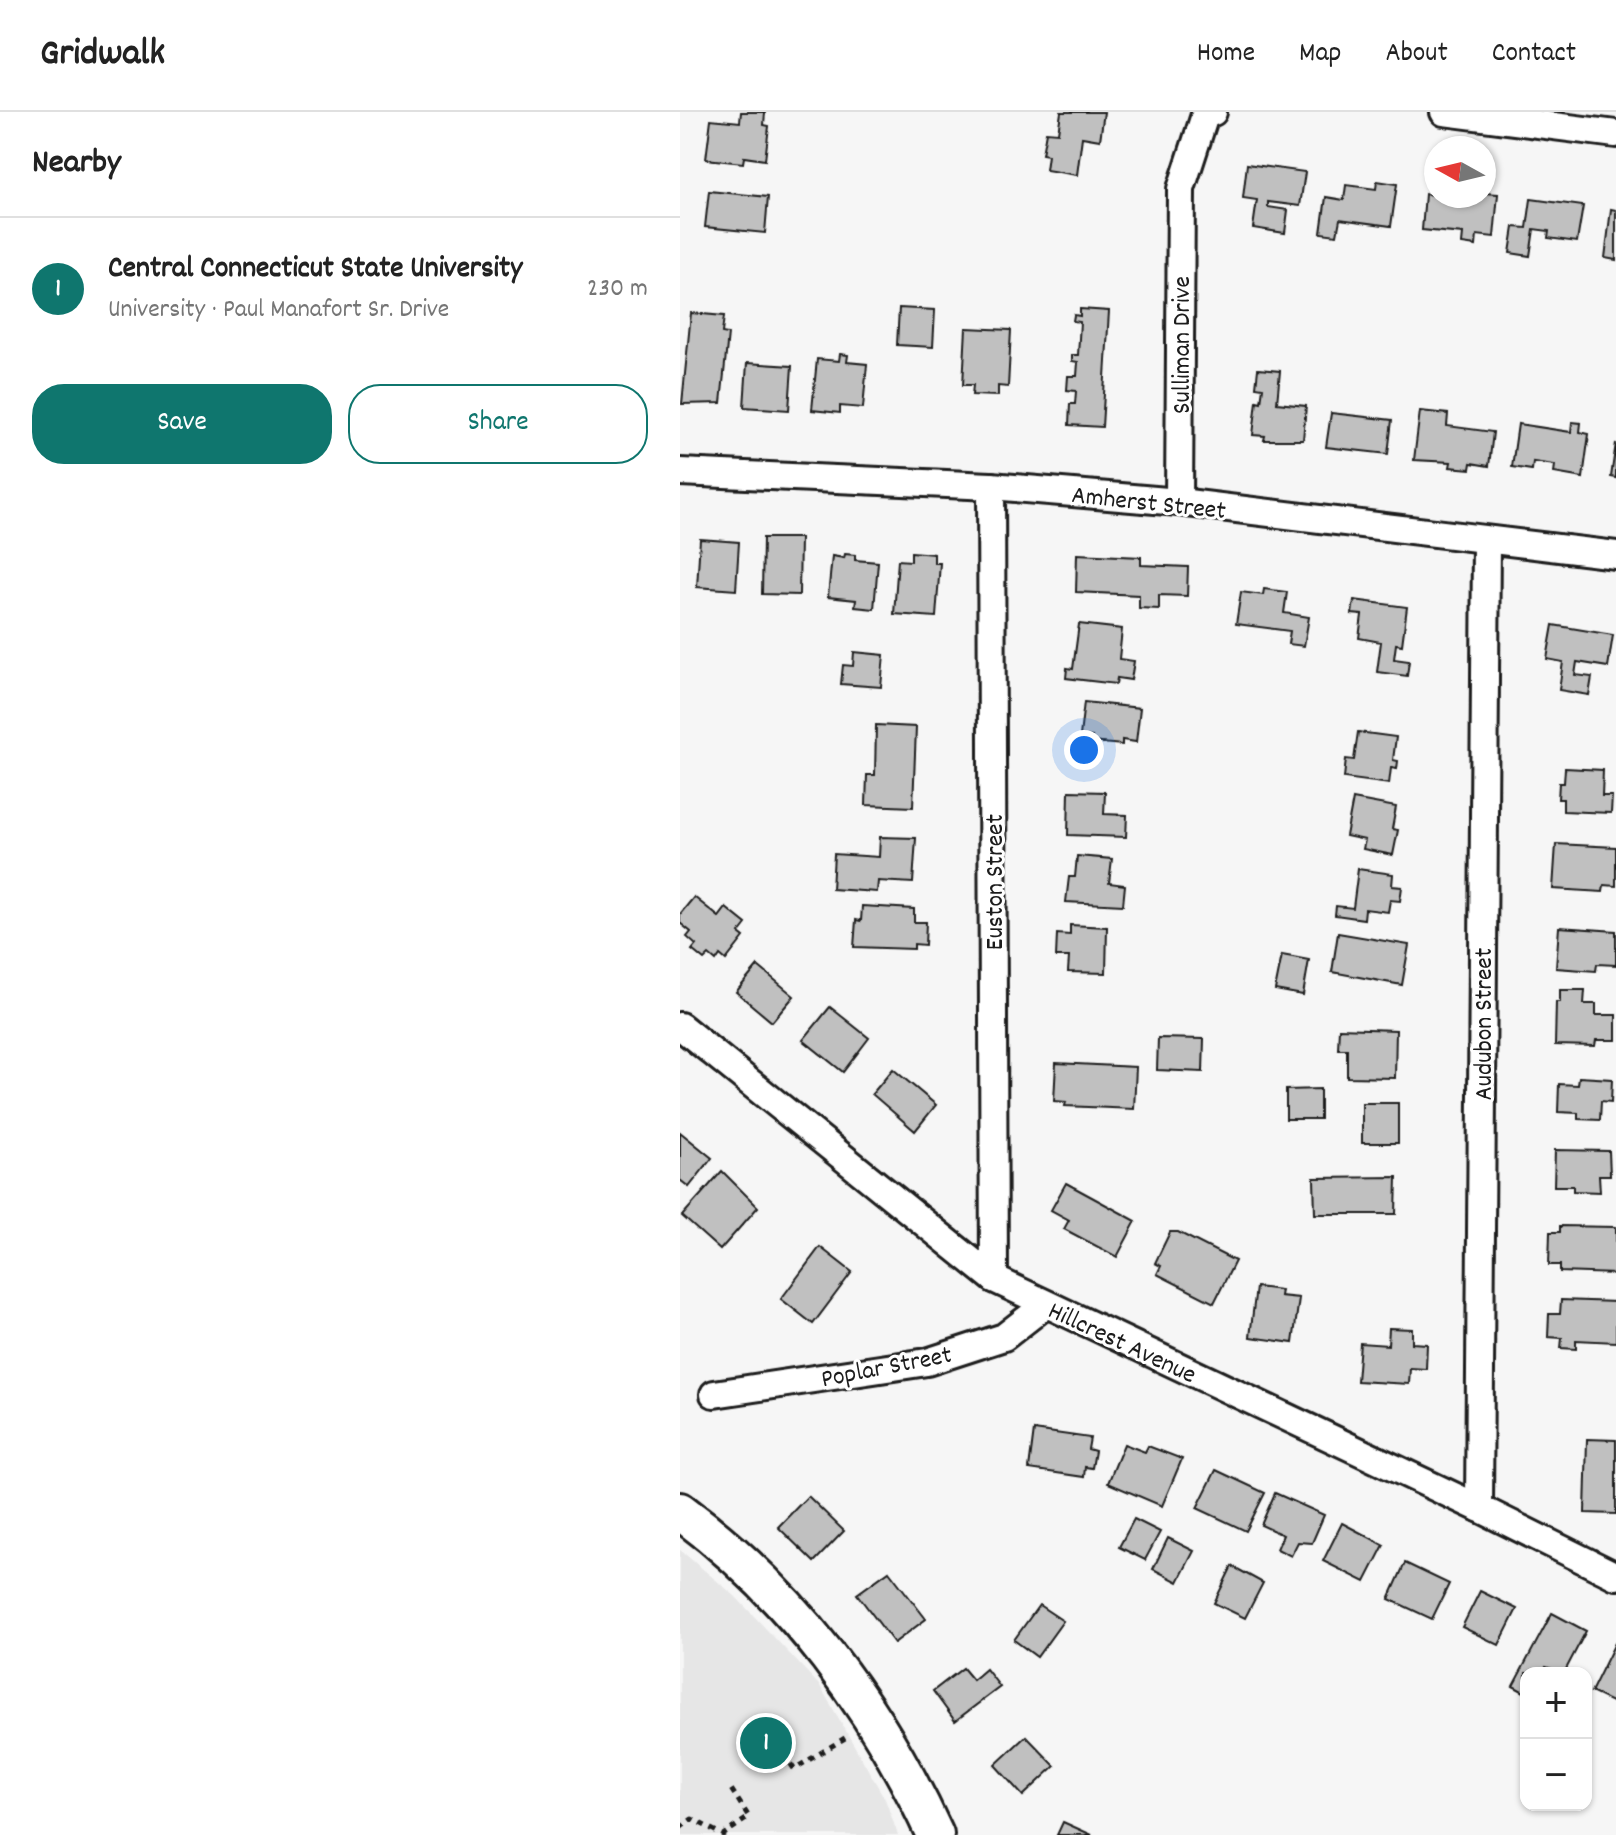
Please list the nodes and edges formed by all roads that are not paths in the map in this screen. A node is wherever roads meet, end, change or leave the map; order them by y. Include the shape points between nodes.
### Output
1 (1213, 112) edge
2 (1444, 112) edge
3 (1616, 134) edge
4 (680, 472) edge
5 (991, 486) junction
6 (1179, 502) junction
7 (1486, 540) junction
8 (1616, 555) edge
9 (680, 1026) edge
10 (994, 1279) junction
11 (1045, 1305) junction
12 (714, 1394) dead end
13 (1479, 1508) junction
14 (680, 1511) edge
15 (1616, 1576) edge
16 (935, 1835) edge

1 - 6 street, Sulliman Drive via 1205,115 1181,189
2 - 3 street
4 - 5 street, Amherst Street
5 - 6 street, Amherst Street
5 - 10 street, Euston Street
6 - 7 street, Amherst Street
7 - 8 street, Amherst Street
7 - 13 street, Audubon Street
9 - 10 street, Hillcrest Avenue
10 - 11 street, Hillcrest Avenue
11 - 12 street, Poplar Street via 1004,1337 927,1362
11 - 13 street, Hillcrest Avenue
13 - 15 street, Hillcrest Avenue
14 - 16 street via 767,1586 818,1642 882,1734

